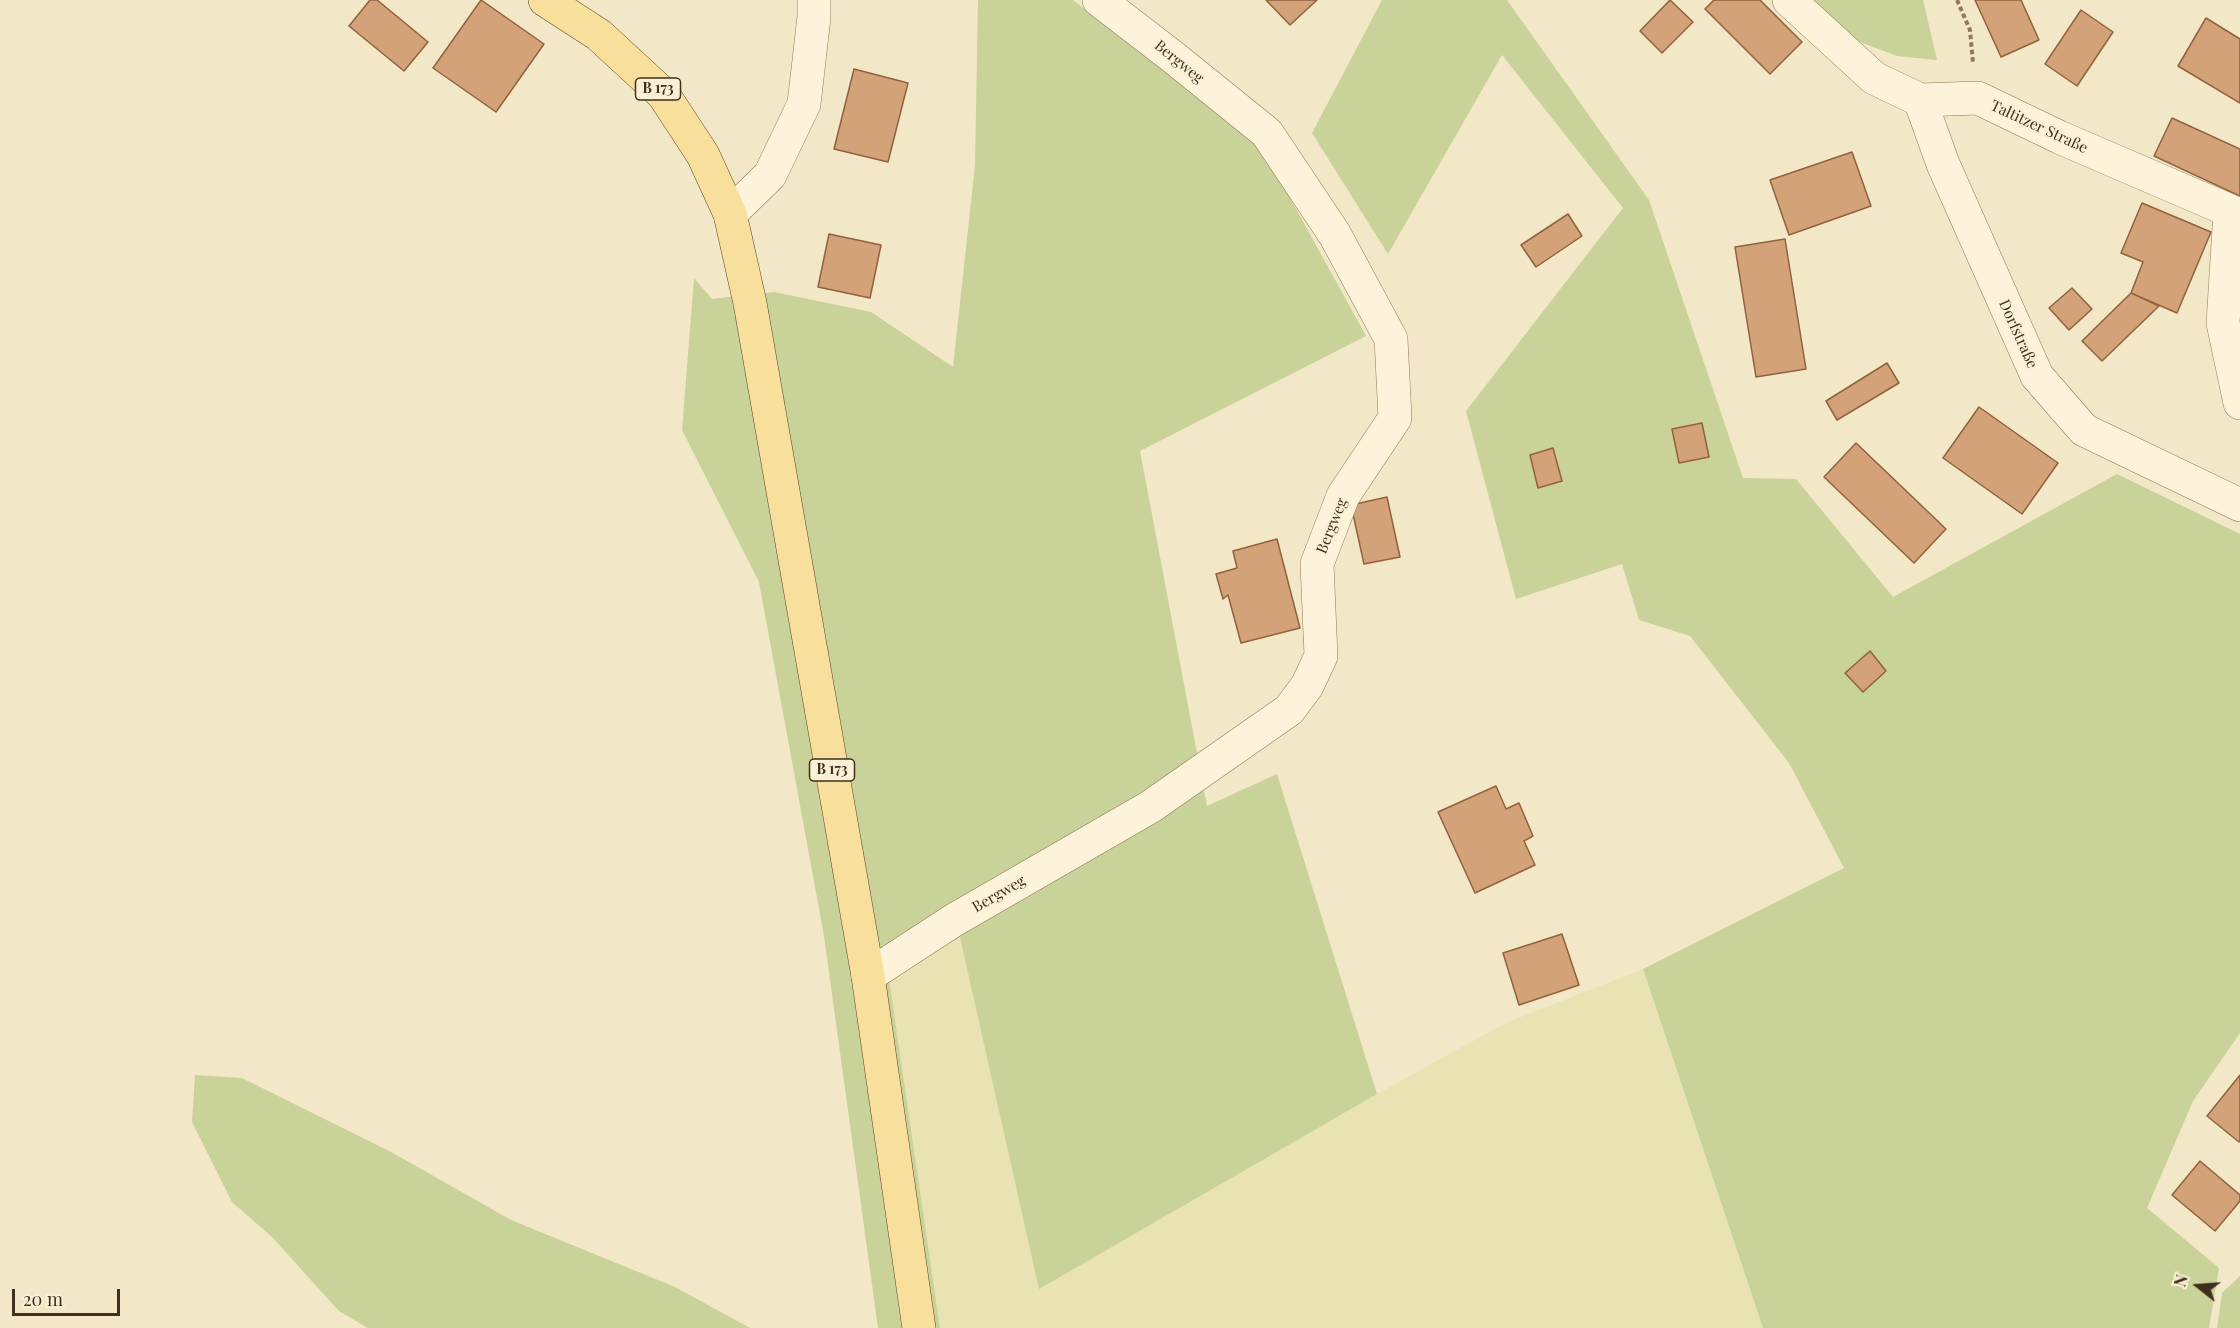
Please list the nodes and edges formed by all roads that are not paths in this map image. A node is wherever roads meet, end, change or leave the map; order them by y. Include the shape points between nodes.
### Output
1 (545, 0) edge
2 (814, 0) edge
3 (1099, 0) edge
4 (1789, 0) edge
5 (1920, 100) junction
6 (730, 214) junction
7 (2235, 214) edge
8 (2240, 404) edge
9 (2240, 505) edge
10 (868, 976) junction
11 (920, 1328) edge

1 - 6 main road, B 173 via 599,36 663,94 703,155
2 - 6 street via 804,104 770,175
3 - 10 street, Bergweg via 1266,134 1335,235 1391,339 1395,418 1343,496 1317,564 1321,656 1307,686 1289,710 1150,807 954,920
4 - 5 street, Taltitzer Straße via 1874,78
5 - 7 street, Taltitzer Straße via 1977,98
5 - 9 street, Dorfstraße via 1942,164 2037,376 2084,430
6 - 10 main road, B 173 via 750,303
7 - 8 street via 2223,323
10 - 11 main road, B 173

